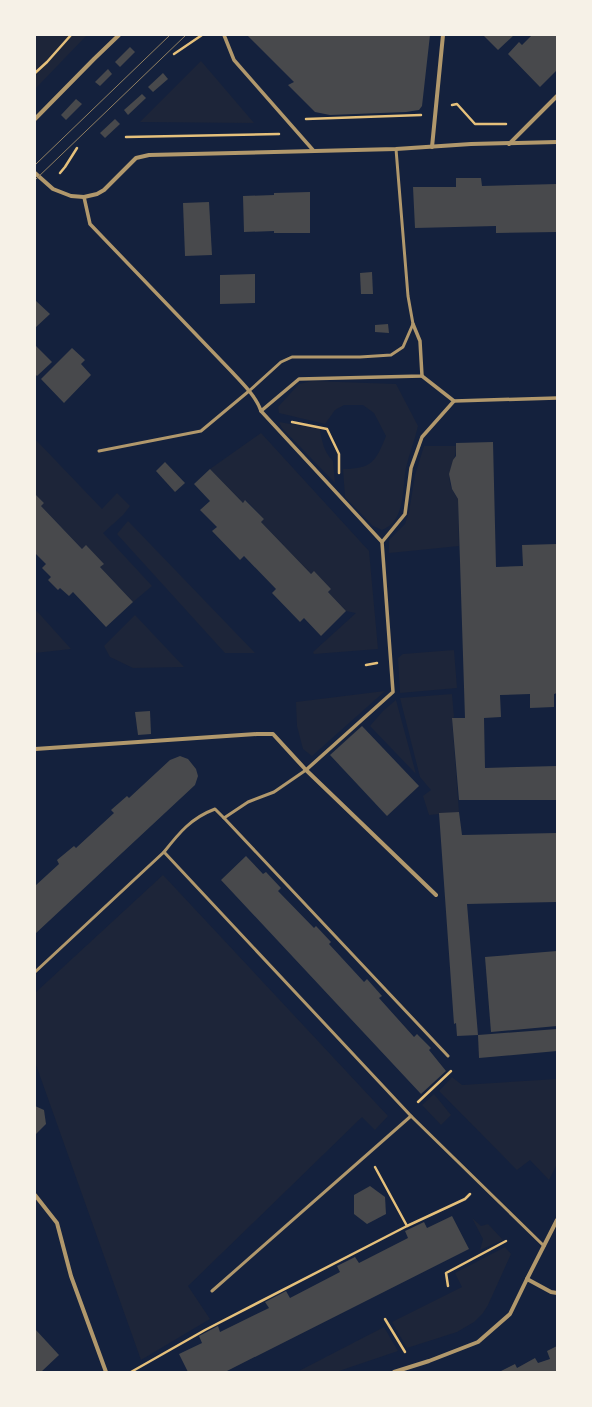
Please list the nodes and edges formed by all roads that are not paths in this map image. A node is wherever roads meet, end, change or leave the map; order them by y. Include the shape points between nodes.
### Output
1 (119, 35) edge
2 (224, 35) edge
3 (443, 35) edge
4 (557, 96) edge
5 (35, 120) edge
6 (557, 142) edge
7 (509, 144) junction
8 (432, 147) junction
9 (396, 149) junction
10 (313, 150) junction
11 (35, 173) edge
12 (84, 197) junction
13 (413, 324) junction
14 (422, 376) junction
15 (249, 391) junction
16 (557, 398) edge
17 (454, 401) junction
18 (261, 410) junction
19 (99, 451) dead end
20 (382, 542) junction
21 (35, 749) edge
22 (306, 770) junction
23 (224, 818) junction
24 (164, 852) junction
25 (436, 895) dead end
26 (35, 972) edge
27 (448, 1056) dead end
28 (411, 1116) junction
29 (35, 1195) edge
30 (557, 1220) edge
31 (544, 1246) junction
32 (527, 1279) junction
33 (212, 1291) dead end
34 (557, 1293) edge
35 (106, 1372) edge
36 (394, 1372) edge

1 - 5 street
2 - 10 street via 234,60
3 - 8 street
4 - 7 street
6 - 7 street
7 - 8 street
8 - 9 street
9 - 10 street
9 - 13 lane via 408,296
10 - 12 street via 142,156 136,158 104,190
11 - 12 street via 53,189 71,196
12 - 15 street via 90,224
13 - 14 street via 420,341
13 - 15 lane via 402,347 391,354 360,357 292,357 282,362
14 - 17 street
14 - 18 street via 299,379
15 - 18 street
15 - 19 lane via 201,431
16 - 17 street
17 - 20 street via 422,437 411,468 405,514
18 - 20 street
20 - 22 street via 393,692
21 - 22 street via 273,734
22 - 23 lane via 274,792 248,802
22 - 25 street
23 - 24 lane via 215,809 201,814 181,831
23 - 27 lane
24 - 26 lane
24 - 28 lane
28 - 31 lane
28 - 33 lane
29 - 35 street via 57,1223 71,1276
30 - 31 street
31 - 32 street
32 - 34 street
32 - 36 street via 510,1314 478,1342

